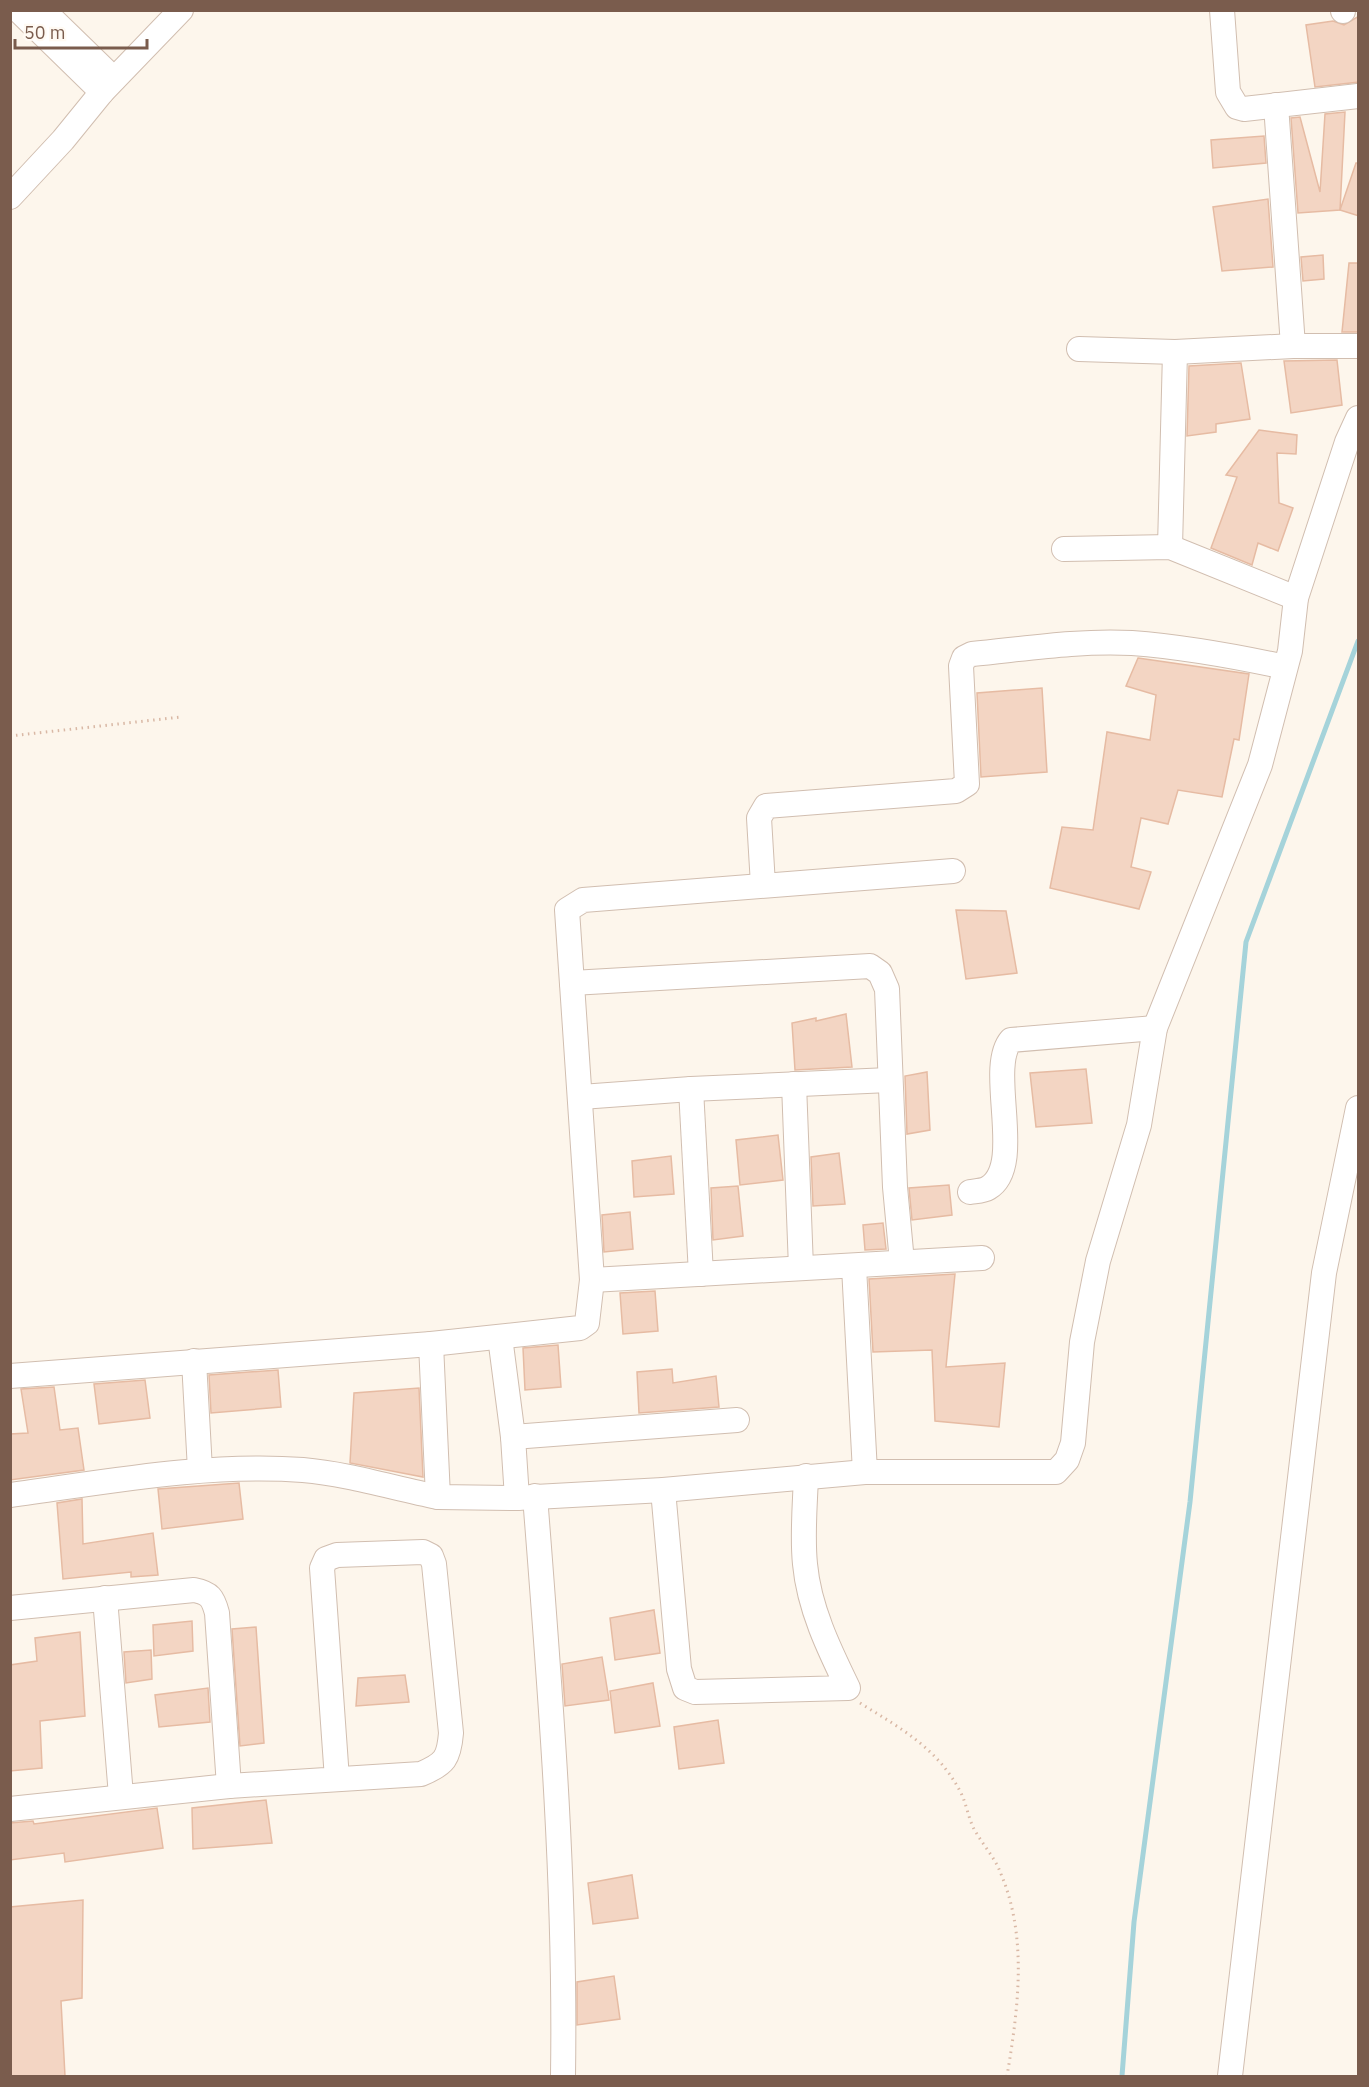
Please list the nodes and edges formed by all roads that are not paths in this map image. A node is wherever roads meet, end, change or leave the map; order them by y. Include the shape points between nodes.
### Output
1 (18, 10) edge
2 (43, 10) edge
3 (181, 10) edge
4 (1222, 10) edge
5 (108, 86) junction
6 (1359, 96) edge
7 (1276, 105) junction
8 (10, 196) edge
9 (1293, 346) junction
10 (1359, 346) edge
11 (1079, 349) dead end
12 (1175, 352) junction
13 (1359, 418) edge
14 (1170, 547) junction
15 (1064, 549) dead end
16 (1296, 598) junction
17 (1285, 667) junction
18 (953, 871) dead end
19 (764, 885) junction
20 (572, 983) junction
21 (1155, 1028) junction
22 (890, 1080) junction
23 (794, 1084) junction
24 (691, 1089) junction
25 (581, 1096) junction
26 (1359, 1108) edge
27 (970, 1192) dead end
28 (982, 1258) dead end
29 (902, 1262) junction
30 (854, 1267) junction
31 (801, 1268) junction
32 (701, 1274) junction
33 (592, 1280) junction
34 (500, 1337) junction
35 (431, 1344) junction
36 (194, 1360) junction
37 (10, 1376) edge
38 (737, 1420) dead end
39 (513, 1437) junction
40 (200, 1470) junction
41 (865, 1472) junction
42 (806, 1476) junction
43 (663, 1490) junction
44 (10, 1495) edge
45 (438, 1497) junction
46 (526, 1497) junction
47 (105, 1598) junction
48 (10, 1608) edge
49 (337, 1779) junction
50 (228, 1786) junction
51 (122, 1796) junction
52 (10, 1809) edge
53 (563, 2076) edge
54 (1230, 2076) edge

1 - 5 street
2 - 5 street
3 - 5 street
4 - 7 street via 1231,100 1244,109
5 - 8 street
6 - 7 street
7 - 9 street
9 - 10 street
9 - 12 street
11 - 12 street
12 - 14 street
13 - 16 street via 1347,442
14 - 15 street
14 - 16 street
16 - 17 street
17 - 19 street via 1202,650 1129,643 972,654 964,658 961,666 967,784 956,791 766,806 759,818
17 - 21 street via 1260,765
18 - 19 street
19 - 20 street via 576,903 567,910
20 - 22 street via 870,966 880,973 887,989
20 - 25 street
21 - 27 street via 1011,1040 1003,1060 1002,1170 987,1189
21 - 41 street via 1139,1125 1098,1262 1086,1319 1073,1443 1067,1460 1056,1472
22 - 23 street
22 - 29 street
23 - 24 street
23 - 31 street
24 - 25 street
24 - 32 street
25 - 33 street
26 - 54 street via 1324,1274
28 - 29 street
29 - 30 street
30 - 31 street
30 - 41 street
31 - 32 street
32 - 33 street
33 - 34 street via 587,1323 580,1328
34 - 35 street
34 - 39 street
35 - 36 street
35 - 45 street
36 - 37 street
36 - 40 street
38 - 39 street
39 - 46 street
40 - 44 street
40 - 45 street via 303,1470
41 - 42 street
42 - 43 street
42 - 43 street via 805,1566 813,1604 848,1688 695,1692 685,1688 679,1669
43 - 46 street
45 - 46 street
46 - 53 street via 556,1775
47 - 48 street
47 - 50 street via 194,1590 207,1592 214,1600
47 - 51 street
49 - 49 street via 421,1774 437,1767 449,1754 451,1733 434,1564 431,1556 423,1552 337,1556 326,1559 322,1568
49 - 50 street
50 - 51 street
51 - 52 street

